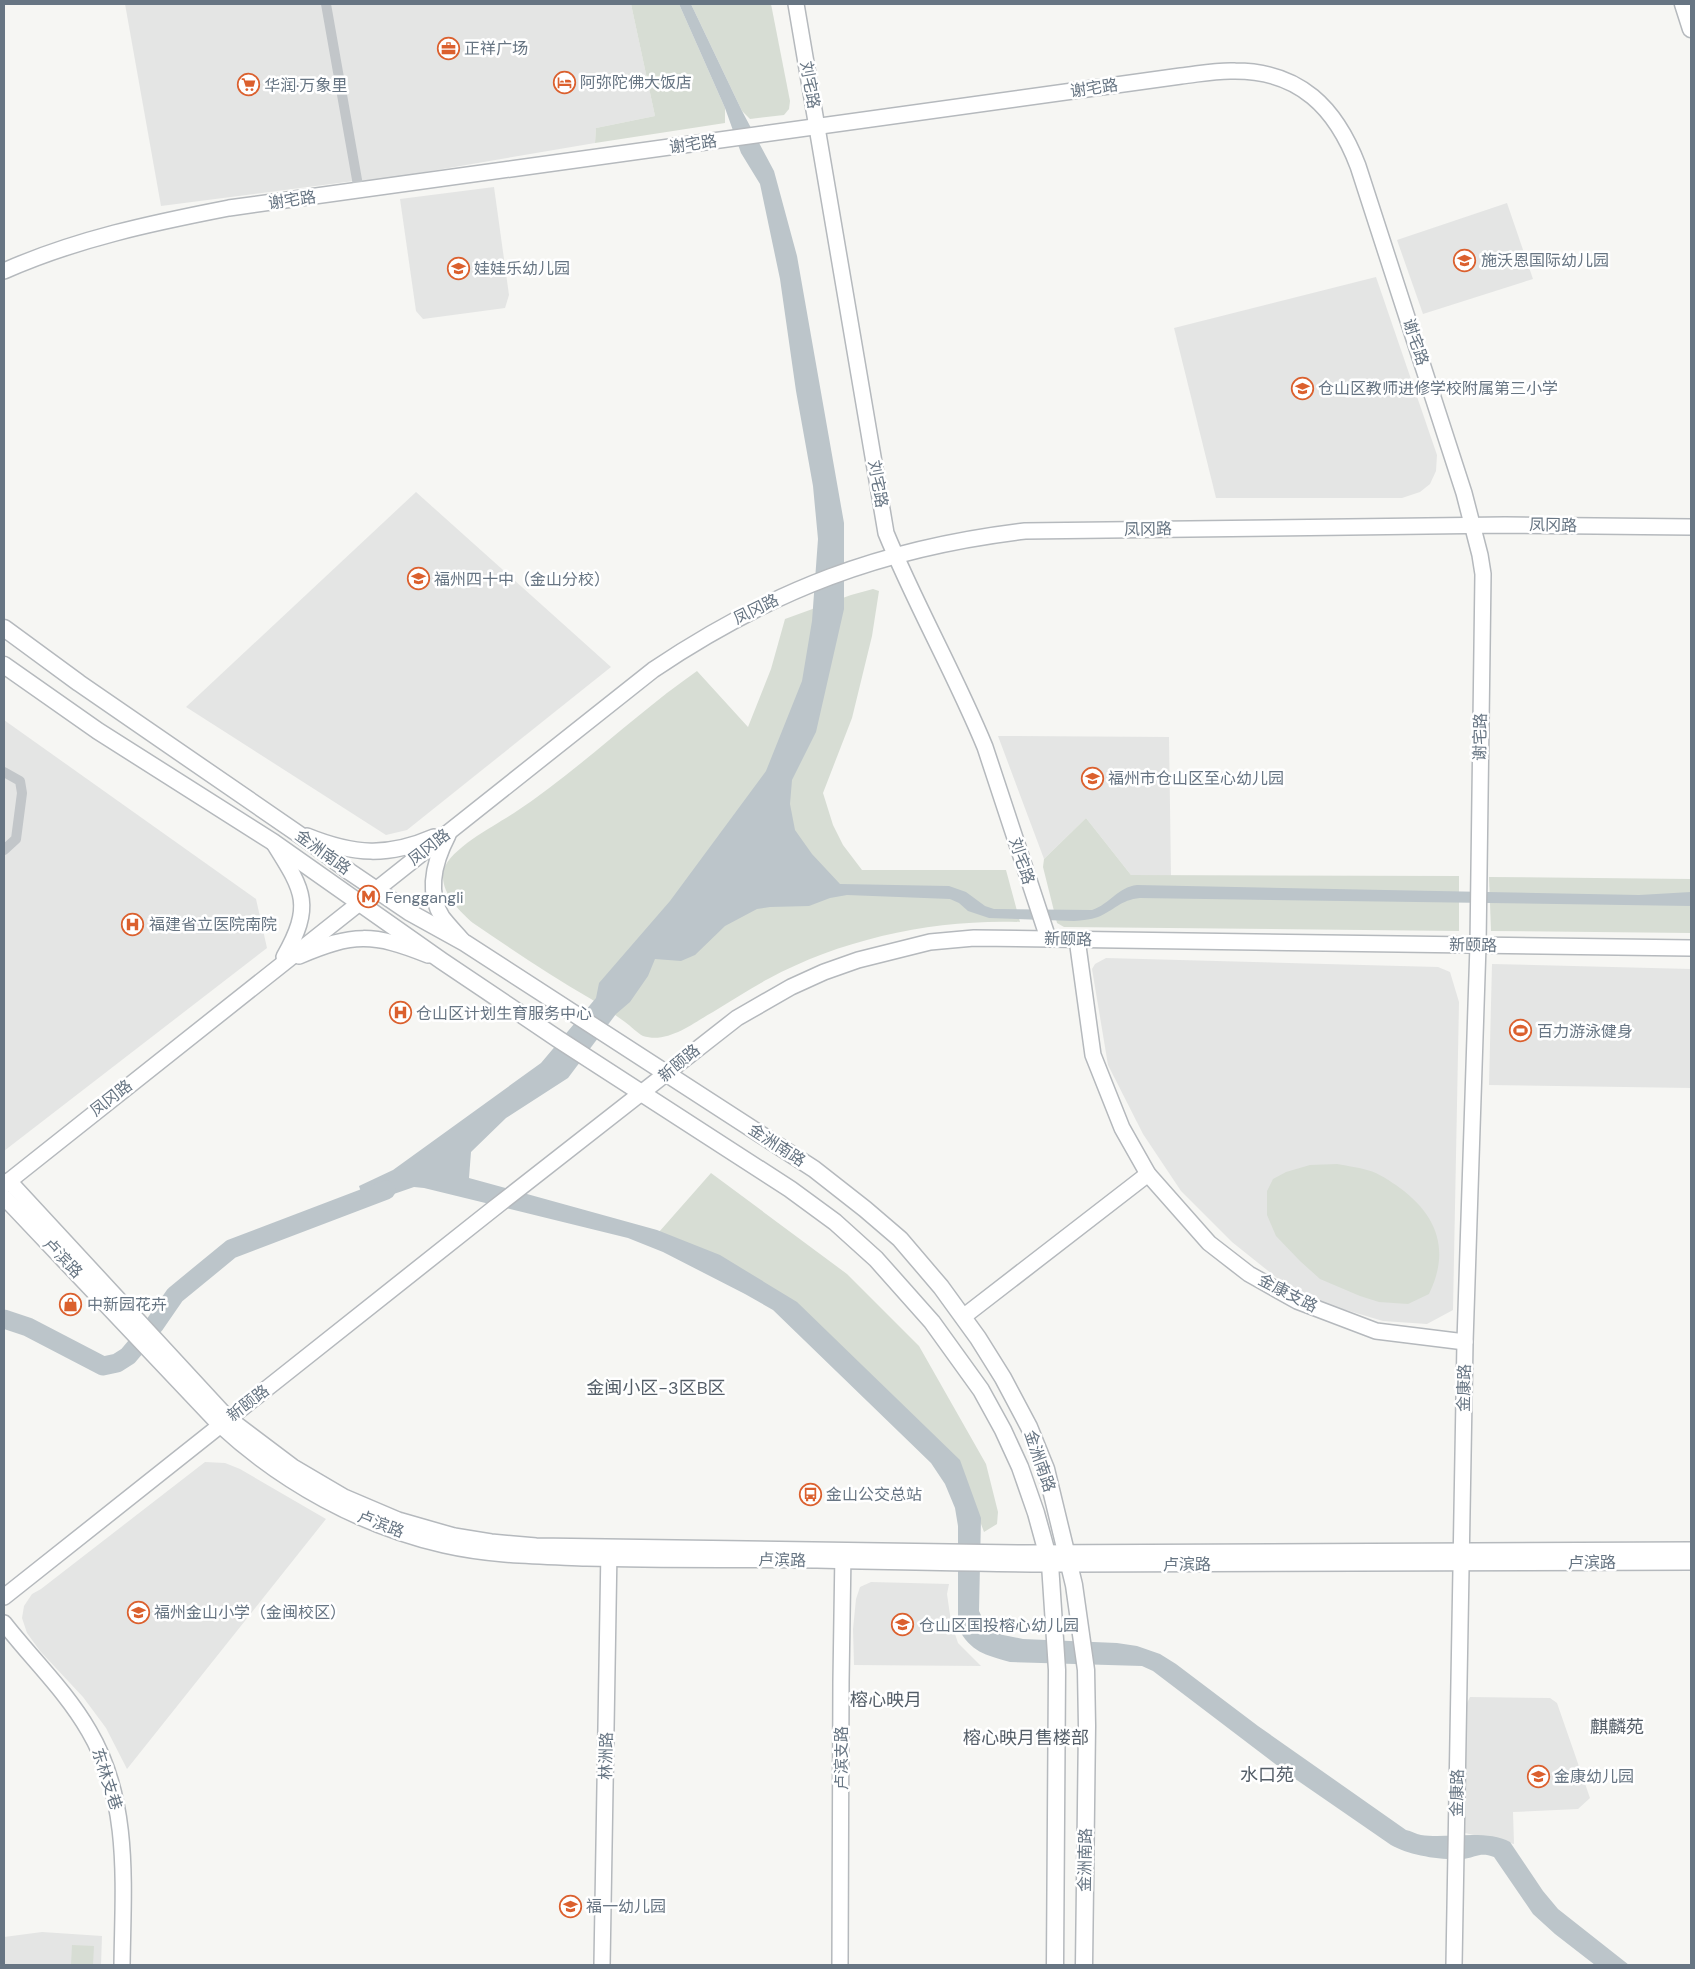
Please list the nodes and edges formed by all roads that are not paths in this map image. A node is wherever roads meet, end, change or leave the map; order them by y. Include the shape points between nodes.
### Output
1 (326, 4) edge
2 (796, 4) edge
3 (1683, 4) edge
4 (1691, 29) edge
5 (817, 126) junction
6 (359, 190) junction
7 (4, 271) edge
8 (1473, 525) junction
9 (1691, 527) edge
10 (895, 555) junction
11 (4, 628) edge
12 (4, 665) edge
13 (4, 772) edge
14 (290, 828) junction
15 (452, 829) junction
16 (273, 842) junction
17 (4, 850) edge
18 (376, 890) junction
19 (360, 902) junction
20 (1048, 938) junction
21 (1077, 939) junction
22 (465, 944) junction
23 (1478, 945) junction
24 (1691, 948) edge
25 (442, 961) junction
26 (279, 965) junction
27 (667, 1074) junction
28 (642, 1092) junction
29 (1148, 1174) junction
30 (6, 1183) edge
31 (4, 1197) edge
32 (964, 1317) junction
33 (129, 1319) junction
34 (1465, 1342) junction
35 (224, 1422) junction
36 (1691, 1550) edge
37 (609, 1553) junction
38 (843, 1556) junction
39 (1460, 1557) junction
40 (1048, 1559) junction
41 (1068, 1559) junction
42 (1691, 1562) edge
43 (4, 1597) edge
44 (4, 1623) edge
45 (122, 1965) edge
46 (602, 1965) edge
47 (840, 1965) edge
48 (1055, 1965) edge
49 (1084, 1965) edge
50 (1454, 1965) edge

1 - 6 street
2 - 5 street, 刘宅路
3 - 4 main road
5 - 6 street, 谢宅路
5 - 8 street, 谢宅路 via 1219,71 1270,74 1298,86 1329,112 1352,151 1426,370
5 - 10 street, 刘宅路 via 886,533
6 - 7 street, 谢宅路 via 229,208 145,225 83,241
8 - 9 street, 凤冈路
8 - 10 street, 凤冈路 via 1025,531
8 - 23 street, 谢宅路 via 1483,574
10 - 15 street, 凤冈路 via 812,583 725,624 653,670
10 - 20 street, 刘宅路 via 972,716
11 - 14 main road, 金洲南路 via 58,669
12 - 16 main road, 金洲南路 via 98,731
13 - 17 street via 20,780 22,793 16,839
14 - 15 street via 326,844 368,853 402,849
14 - 18 main road, 金洲南路
15 - 18 street, 凤冈路
15 - 22 street via 440,851 433,886 442,916
16 - 19 main road, 金洲南路
16 - 26 street via 297,884 303,906 296,935
18 - 19 street, 凤冈路
18 - 22 main road, 金洲南路
19 - 25 main road, 金洲南路
19 - 26 street, 凤冈路
20 - 21 street, 新颐路
20 - 27 street, 新颐路 via 974,938 930,942 840,966 791,987 737,1018
21 - 23 street, 新颐路
21 - 29 street, 金康支路 via 1093,1055 1122,1128
22 - 27 main road, 金洲南路
23 - 24 street, 新颐路
23 - 34 street, 金康路
25 - 26 street via 402,944 367,938 329,944
25 - 28 main road, 金洲南路
26 - 30 street, 凤冈路
27 - 28 street, 新颐路
27 - 32 main road, 金洲南路 via 814,1169 865,1208 900,1239
28 - 35 street, 新颐路
28 - 40 main road, 金洲南路 via 835,1222 907,1292 991,1406 1020,1467
29 - 32 street
29 - 34 street, 金康支路 via 1209,1243 1249,1274 1297,1301 1376,1331
30 - 33 street
31 - 33 street, 卢滨路
32 - 41 main road, 金洲南路 via 1003,1378 1028,1427 1046,1469
33 - 35 street, 卢滨路
34 - 39 street, 金康路
35 - 37 street, 卢滨路 via 258,1457 301,1487 385,1527 442,1545 490,1554
35 - 43 street, 新颐路
36 - 39 street
37 - 38 street, 卢滨路
37 - 46 street, 林洲路
38 - 40 street, 卢滨路
38 - 47 street, 卢滨支路
39 - 41 street, 卢滨路
39 - 42 street, 卢滨路
39 - 50 street, 金康路
40 - 41 street, 卢滨路
40 - 48 main road, 金洲南路 via 1057,1670
41 - 49 main road, 金洲南路 via 1086,1670
44 - 45 street, 东林支巷 via 82,1719 110,1777 122,1838

